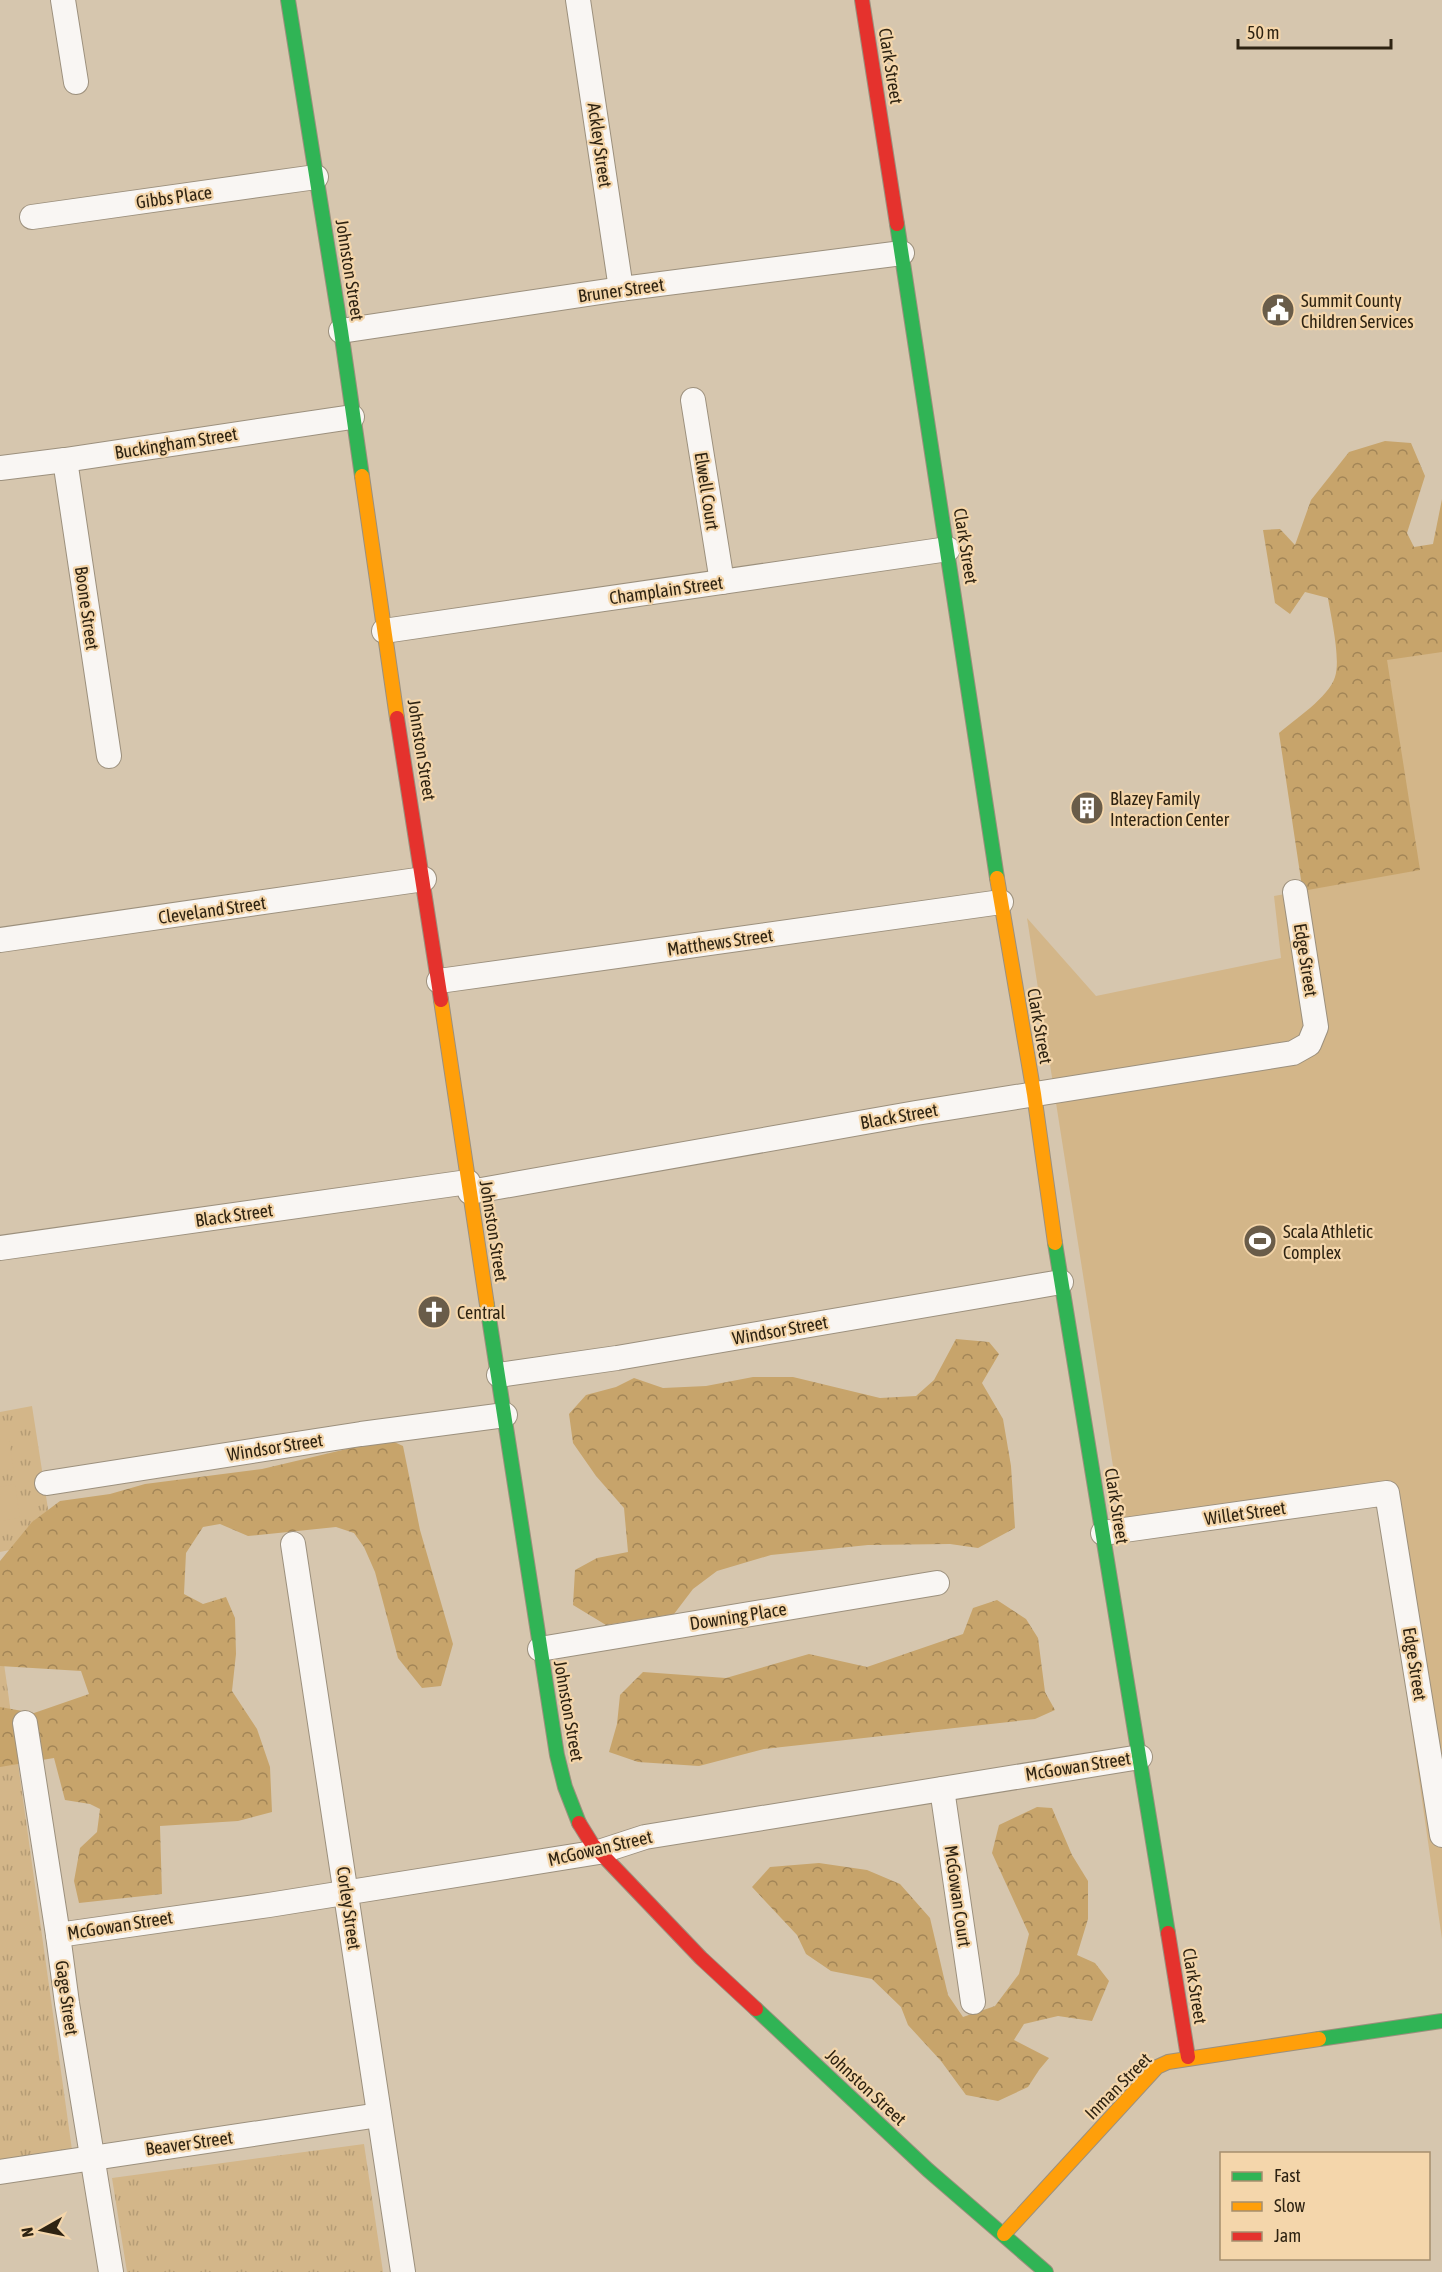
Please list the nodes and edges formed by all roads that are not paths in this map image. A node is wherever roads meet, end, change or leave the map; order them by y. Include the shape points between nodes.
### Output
1 (63, 0) edge
2 (288, 0) edge
3 (578, 0) edge
4 (862, 0) edge
5 (76, 82) dead end
6 (316, 177) junction
7 (32, 217) dead end
8 (902, 253) junction
9 (621, 289) junction
10 (341, 331) junction
11 (693, 400) dead end
12 (352, 417) junction
13 (65, 460) junction
14 (0, 468) edge
15 (948, 549) junction
16 (722, 582) junction
17 (384, 631) junction
18 (109, 756) dead end
19 (424, 879) junction
20 (1295, 892) dead end
21 (1001, 902) junction
22 (0, 940) edge
23 (439, 981) junction
24 (1316, 1028) joint
25 (1034, 1094) junction
26 (469, 1187) junction
27 (0, 1248) edge
28 (1061, 1282) junction
29 (499, 1375) junction
30 (505, 1415) junction
31 (47, 1483) dead end
32 (1387, 1493) joint
33 (1103, 1533) junction
34 (293, 1544) dead end
35 (937, 1583) dead end
36 (540, 1649) junction
37 (25, 1724) dead end
38 (1140, 1757) junction
39 (942, 1789) junction
40 (1442, 1835) edge
41 (598, 1852) junction
42 (346, 1891) junction
43 (58, 1935) junction
44 (973, 2002) dead end
45 (1442, 2021) edge
46 (1188, 2057) junction
47 (379, 2115) junction
48 (91, 2157) junction
49 (0, 2172) edge
50 (1004, 2234) junction
51 (111, 2272) edge
52 (403, 2272) edge
53 (1046, 2272) edge

1 - 5 street
2 - 6 street, Johnston Street
3 - 9 street, Ackley Street
4 - 8 street, Clark Street
6 - 7 street, Gibbs Place
6 - 10 street, Johnston Street
8 - 9 street, Bruner Street
8 - 15 street, Clark Street
9 - 10 street, Bruner Street
10 - 12 street, Johnston Street
11 - 16 street, Elwell Court
12 - 13 street, Buckingham Street
12 - 17 street, Johnston Street
13 - 14 street, Buckingham Street
13 - 18 street, Boone Street
15 - 16 street, Champlain Street
15 - 21 street, Clark Street
16 - 17 street, Champlain Street
17 - 19 street, Johnston Street
19 - 22 street, Cleveland Street
19 - 23 street, Johnston Street
20 - 24 street, Edge Street
21 - 23 street, Matthews Street
21 - 25 street, Clark Street
23 - 26 street, Johnston Street
24 - 25 street, Black Street via 1309,1044 1293,1053
25 - 26 street, Black Street
25 - 28 street, Clark Street
26 - 27 street, Black Street
26 - 29 street, Johnston Street
28 - 29 street, Windsor Street via 617,1359
28 - 33 street, Clark Street
29 - 30 street, Johnston Street
30 - 31 street, Windsor Street
30 - 36 street, Johnston Street
32 - 33 street, Willet Street
32 - 40 street, Edge Street
33 - 38 street, Clark Street
34 - 42 street, Corley Street
35 - 36 street, Downing Place
36 - 41 street, Johnston Street via 565,1787 576,1818
37 - 43 street, Gage Street
38 - 39 street, McGowan Street
38 - 46 street, Clark Street
39 - 41 street, McGowan Street via 645,1837
39 - 44 street, McGowan Court
41 - 42 street, McGowan Street
41 - 50 street, Johnston Street via 701,1958 928,2170
42 - 43 street, McGowan Street
42 - 47 street, Corley Street
43 - 48 street, Gage Street
45 - 46 street, Inman Street
46 - 50 street, Inman Street via 1157,2067
47 - 48 street, Beaver Street
47 - 52 street, Corley Street
48 - 49 street, Beaver Street
48 - 51 street, Gage Street
50 - 53 street, Johnston Street

